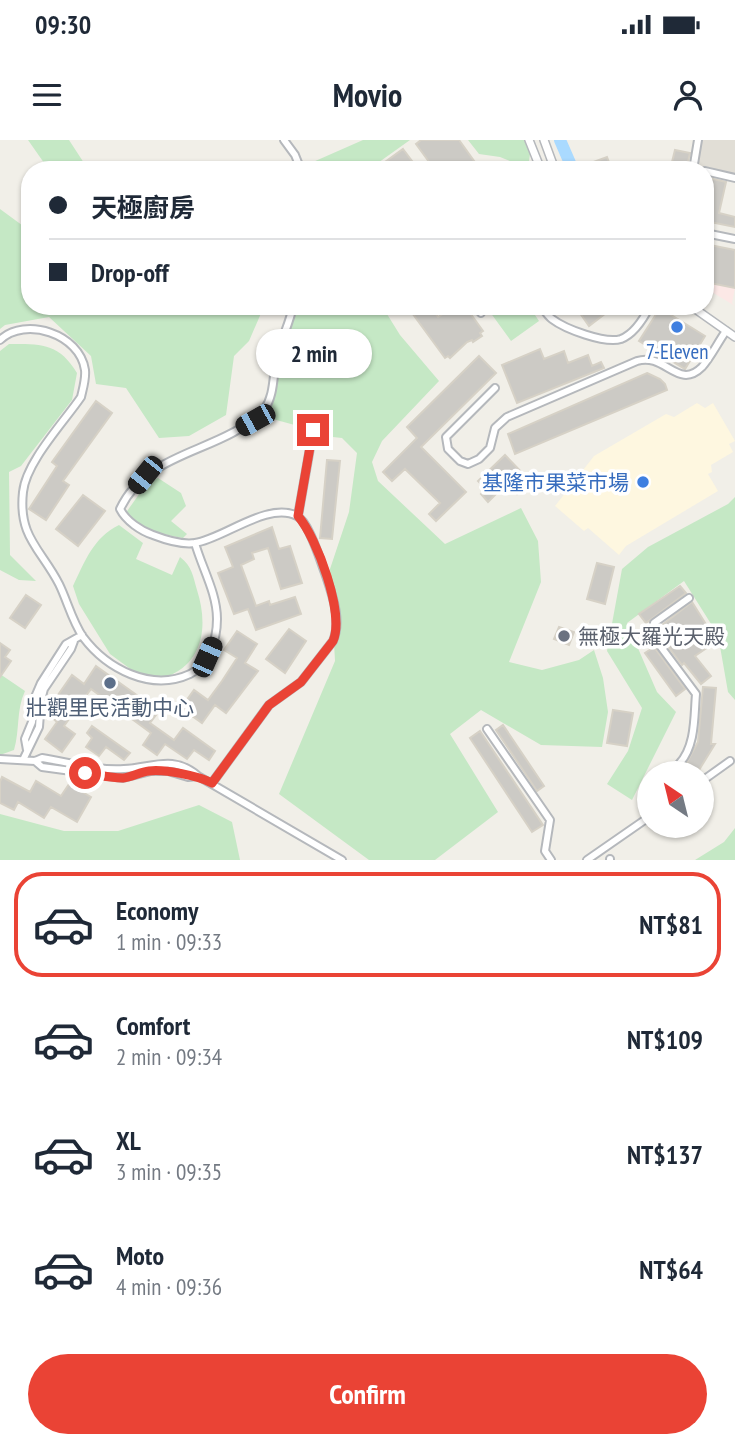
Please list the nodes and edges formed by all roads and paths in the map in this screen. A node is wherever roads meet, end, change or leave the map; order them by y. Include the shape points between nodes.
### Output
1 (285, 140) edge
2 (544, 140) edge
3 (698, 140) edge
4 (532, 141) edge
5 (297, 161) edge
6 (538, 161) edge
7 (552, 161) edge
8 (698, 161) edge
9 (714, 173) edge
10 (735, 178) edge
11 (714, 235) edge
12 (735, 239) edge
13 (290, 315) edge
14 (548, 315) edge
15 (644, 315) edge
16 (704, 315) edge
17 (726, 331) junction
18 (735, 337) edge
19 (0, 340) edge
20 (495, 388) dead end
21 (313, 430) dead end
22 (298, 516) junction
23 (195, 543) junction
24 (689, 598) dead end
25 (82, 635) junction
26 (487, 729) dead end
27 (0, 760) edge
28 (23, 761) junction
29 (681, 761) edge
30 (730, 761) dead end
31 (714, 772) edge
32 (212, 783) junction
33 (637, 825) edge
34 (342, 860) edge
35 (551, 860) edge
36 (587, 860) edge

1 - 5 street
2 - 7 street
3 - 8 street
4 - 6 street
9 - 10 street
11 - 12 street
13 - 23 street via 266,408 255,420 223,438 157,466 120,509 144,532
14 - 15 street via 567,328 617,340 637,327
16 - 17 street
17 - 18 street
17 - 20 street via 693,373 678,374 653,359 637,361 507,417 495,428 490,448 479,460 460,461 448,449 446,437
19 - 25 street via 26,329 44,330 66,341 85,367 81,397 23,490 23,517 30,539 58,581
21 - 22 street
22 - 23 street via 278,512
22 - 32 street via 327,580 336,611 335,635 301,682 269,705
23 - 25 street via 217,617 216,637 194,672 175,680 139,678 115,666
24 - 29 street via 654,623 658,643 696,694 693,733
25 - 28 street via 66,644 34,697
26 - 35 street via 550,820 545,851
27 - 28 street
28 - 32 street via 42,758 106,772 170,764 190,768
30 - 31 street
32 - 34 street
33 - 36 street

